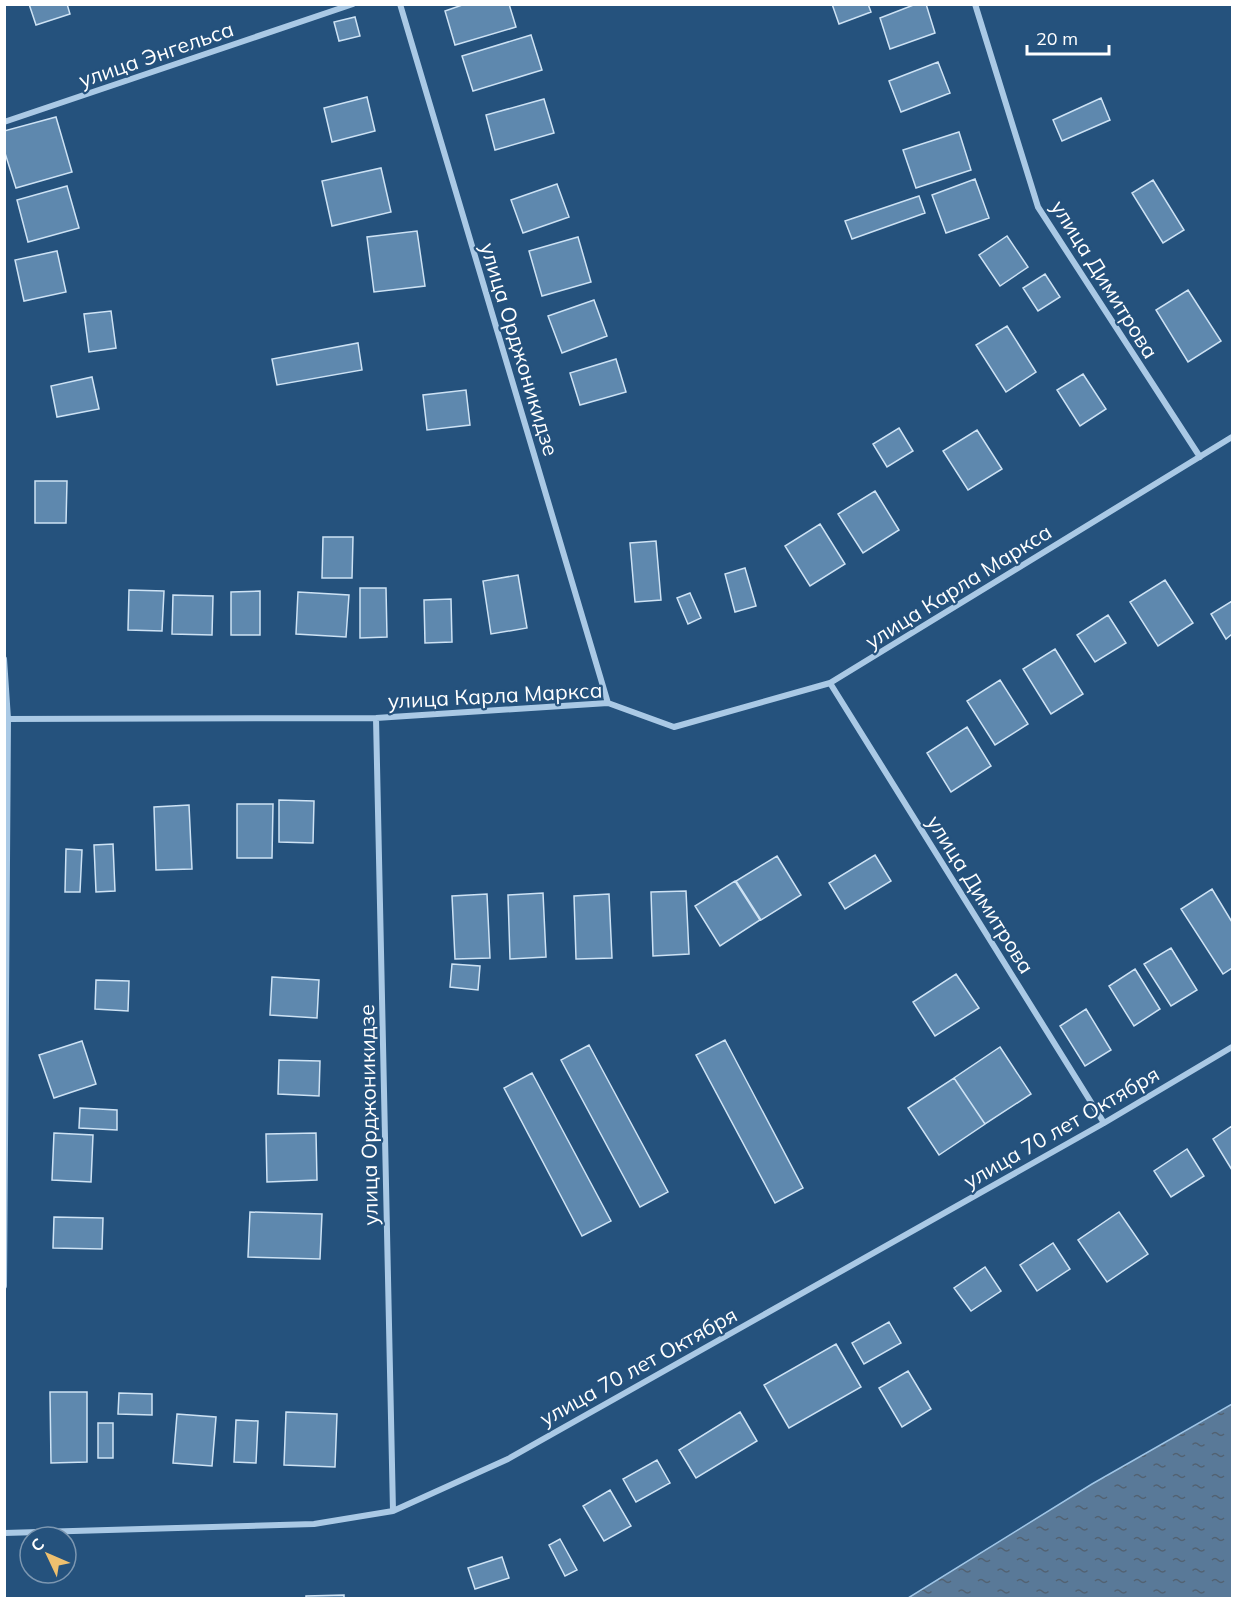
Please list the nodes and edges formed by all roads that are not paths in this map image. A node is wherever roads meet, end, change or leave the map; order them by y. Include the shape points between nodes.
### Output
1 (353, 4) edge
2 (400, 4) edge
3 (975, 4) edge
4 (4, 122) edge
5 (1233, 437) edge
6 (1200, 457) junction
7 (4, 659) edge
8 (830, 683) junction
9 (608, 703) junction
10 (376, 718) junction
11 (6, 719) edge
12 (1233, 1047) edge
13 (1104, 1123) junction
14 (4, 1286) edge
15 (393, 1511) junction
16 (4, 1533) edge

1 - 4 street, улица Энгельса
2 - 9 street, улица Орджоникидзе
3 - 6 street, улица Димитрова via 1038,207
5 - 6 street, улица Карла Маркса
6 - 8 street, улица Карла Маркса
7 - 11 street
8 - 9 street, улица Карла Маркса via 674,727
8 - 13 street, улица Димитрова
9 - 10 street, улица Карла Маркса
10 - 11 street, улица Карла Маркса
10 - 15 street, улица Орджоникидзе
11 - 14 street
12 - 13 street, улица 70 лет Октября
13 - 15 street, улица 70 лет Октября via 508,1459
15 - 16 street, улица 70 лет Октября via 314,1524

